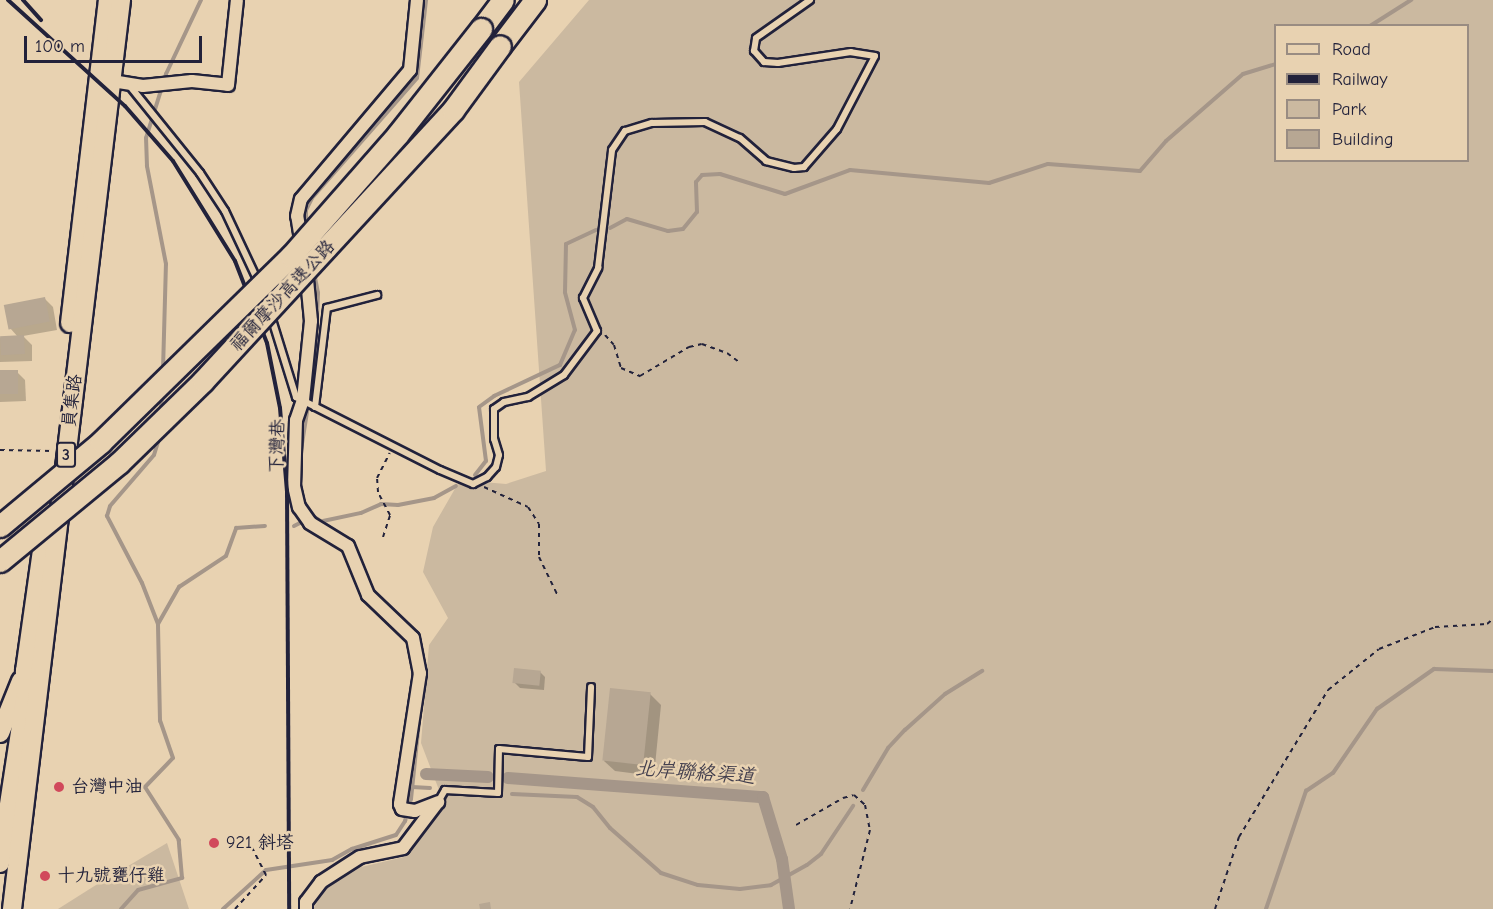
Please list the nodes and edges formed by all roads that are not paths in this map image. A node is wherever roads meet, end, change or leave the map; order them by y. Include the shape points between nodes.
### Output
1 (108, 0) edge
2 (121, 0) edge
3 (237, 0) edge
4 (417, 0) edge
5 (503, 0) edge
6 (535, 0) edge
7 (810, 0) edge
8 (120, 82) junction
9 (377, 295) dead end
10 (303, 400) junction
11 (315, 407) junction
12 (0, 526) edge
13 (0, 561) edge
14 (25, 671) junction
15 (591, 687) dead end
16 (0, 733) edge
17 (438, 802) junction
18 (0, 862) edge
19 (12, 909) edge
20 (306, 909) edge

1 - 14 main road, 員集路 / 3 via 56,451
2 - 8 main road, 員集路 / 3
3 - 8 street via 228,85
4 - 10 street, 下灣巷 via 410,70 298,207 311,295
5 - 12 highway, 福爾摩沙高速公路 / 3, bridge via 398,134 291,256 117,427
6 - 13 highway, 福爾摩沙高速公路 / 3, bridge via 453,110 203,381 119,463
7 - 11 lane via 756,38 754,51 764,62 778,63 851,52 875,56 837,129 804,167 794,168 766,161 740,138 705,122 652,123 624,131 612,150 598,268 583,298 597,331 564,375 528,397 504,402 494,409 494,439 499,455 496,467 473,484
8 - 10 lane via 162,122 225,211 264,295 292,391
8 - 19 main road, 員集路 / 3
9 - 11 lane via 327,308
10 - 11 lane
10 - 17 street, 下灣巷 via 296,420 294,486 307,520 348,546 368,595 408,630 418,649 420,673 400,804 409,810
14 - 16 main road
14 - 18 main road, 員集路 / 3 via 26,693
15 - 17 lane via 588,757 500,749 498,793 445,790
17 - 20 street via 403,848 360,858 321,882 306,902

